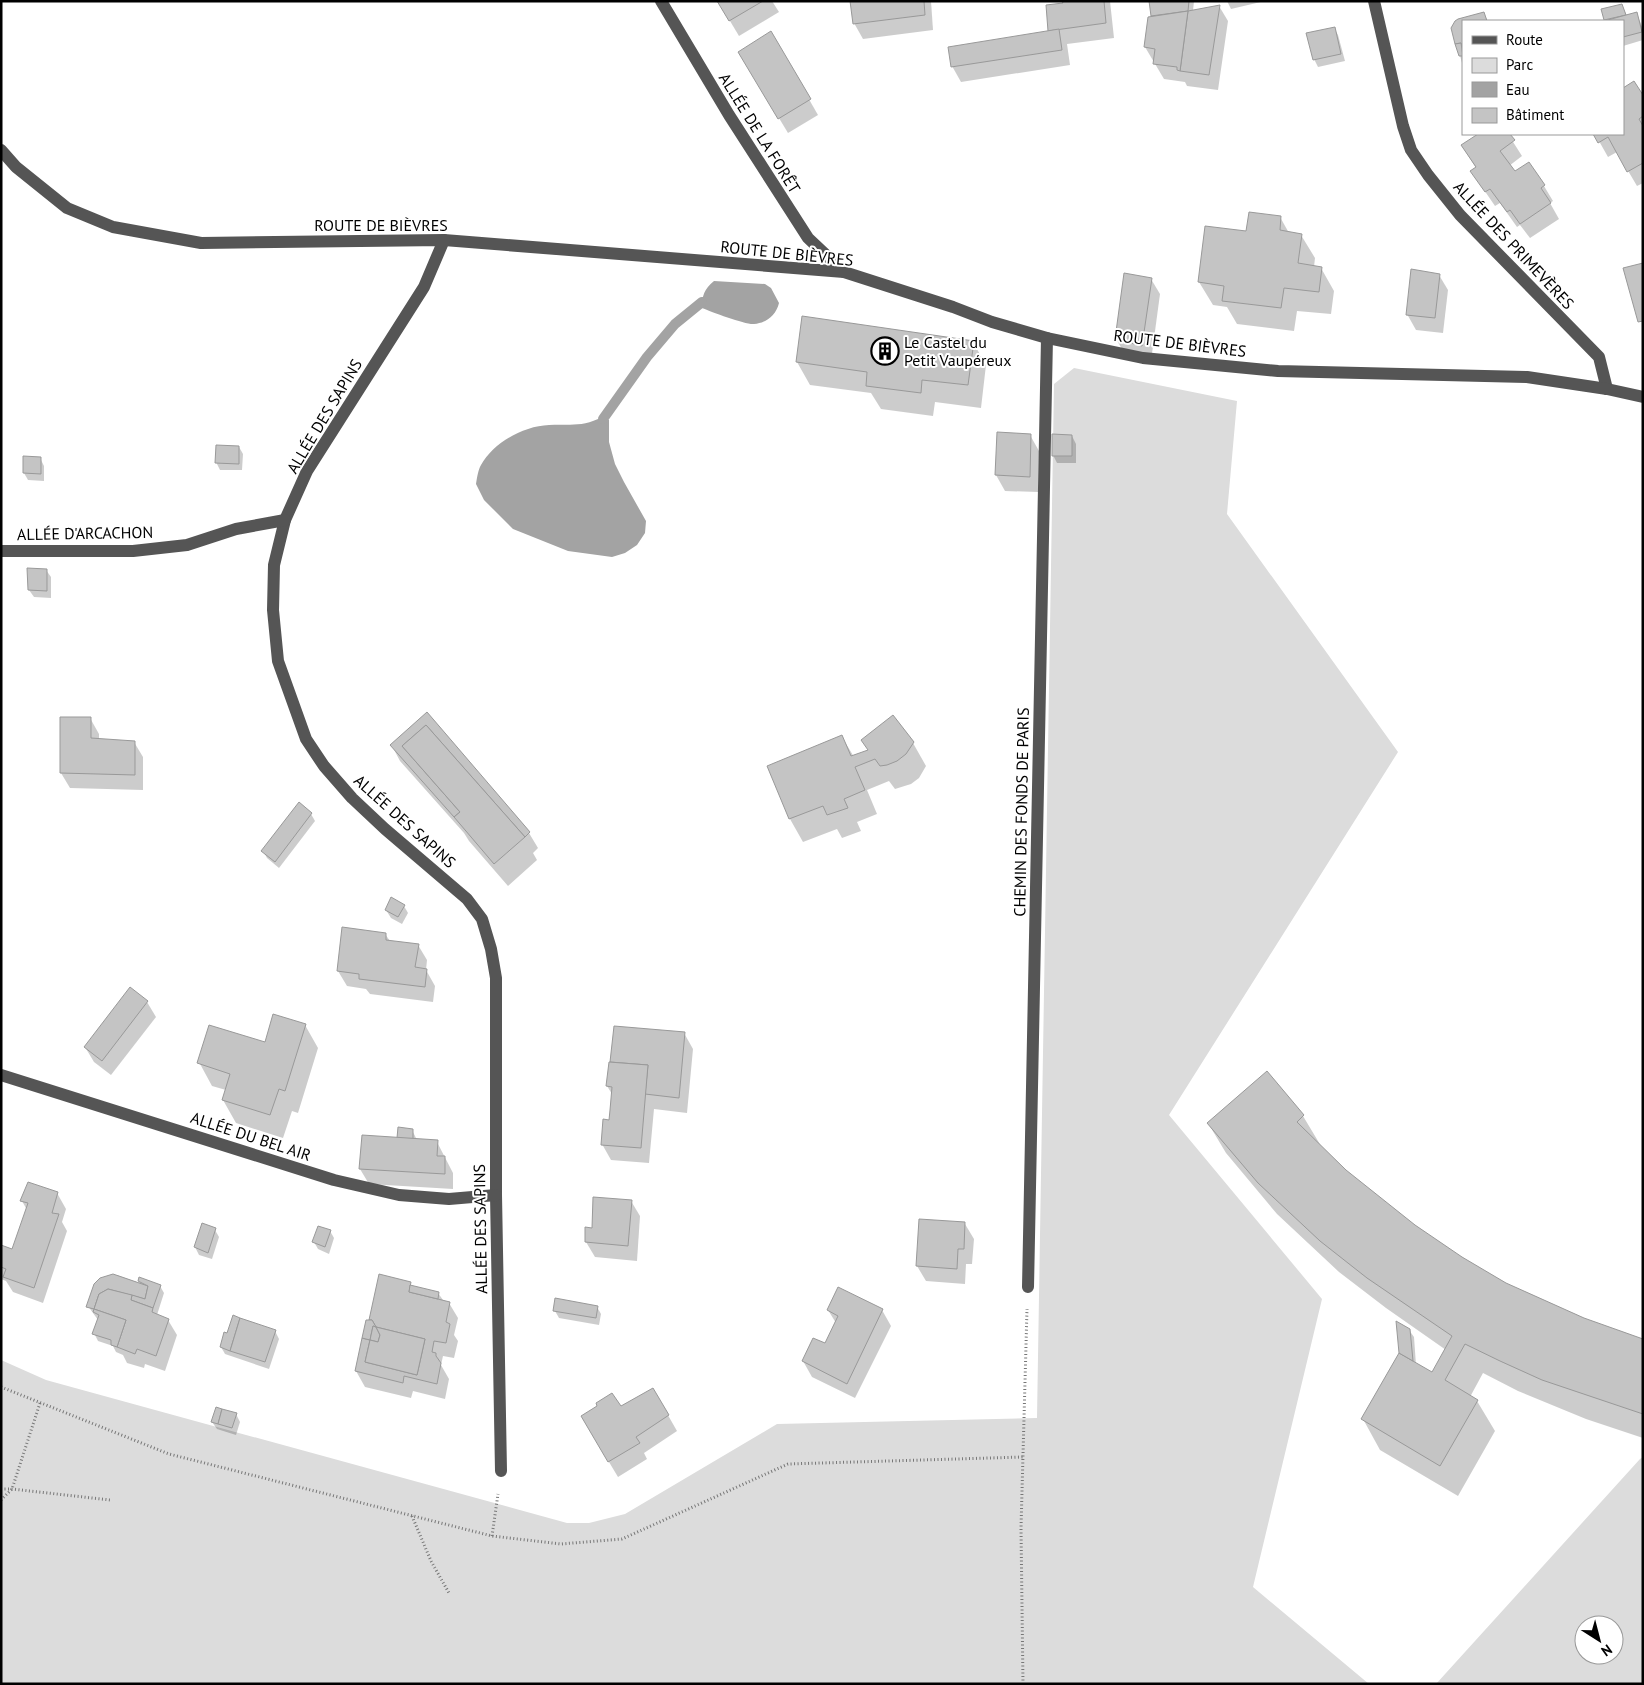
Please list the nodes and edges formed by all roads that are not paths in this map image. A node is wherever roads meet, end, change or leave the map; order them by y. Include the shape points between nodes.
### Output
1 (662, 1) edge
2 (1374, 1) edge
3 (1, 150) edge
4 (444, 240) junction
5 (844, 272) junction
6 (1047, 338) junction
7 (1607, 389) junction
8 (1643, 397) edge
9 (285, 520) junction
10 (1, 550) edge
11 (1, 1075) edge
12 (496, 1196) junction
13 (1028, 1288) road end
14 (500, 1471) road end

1 - 5 street, ALLÉE DE LA FORÊT via 729,115 808,238
2 - 7 street, ALLÉE DES PRIMEVÈRES via 1411,150 1460,215 1599,357
3 - 4 street, ROUTE DE BIÈVRES via 16,167 67,208 113,227 201,243
4 - 5 street, ROUTE DE BIÈVRES
4 - 9 street, ALLÉE DES SAPINS via 424,287 307,471
5 - 6 street, ROUTE DE BIÈVRES
6 - 7 street, ROUTE DE BIÈVRES via 1143,358 1278,372 1527,377
6 - 13 street, CHEMIN DES FONDS DE PARIS
7 - 8 street, ROUTE DE BIÈVRES
9 - 10 street, ALLÉE D'ARCACHON via 236,529 187,545 133,551
9 - 12 street, ALLÉE DES SAPINS via 274,565 273,610 278,661 306,739 352,798 467,899 482,919 496,978
11 - 12 street, ALLÉE DU BEL AIR via 334,1180 399,1195 448,1199
12 - 14 street, ALLÉE DES SAPINS

